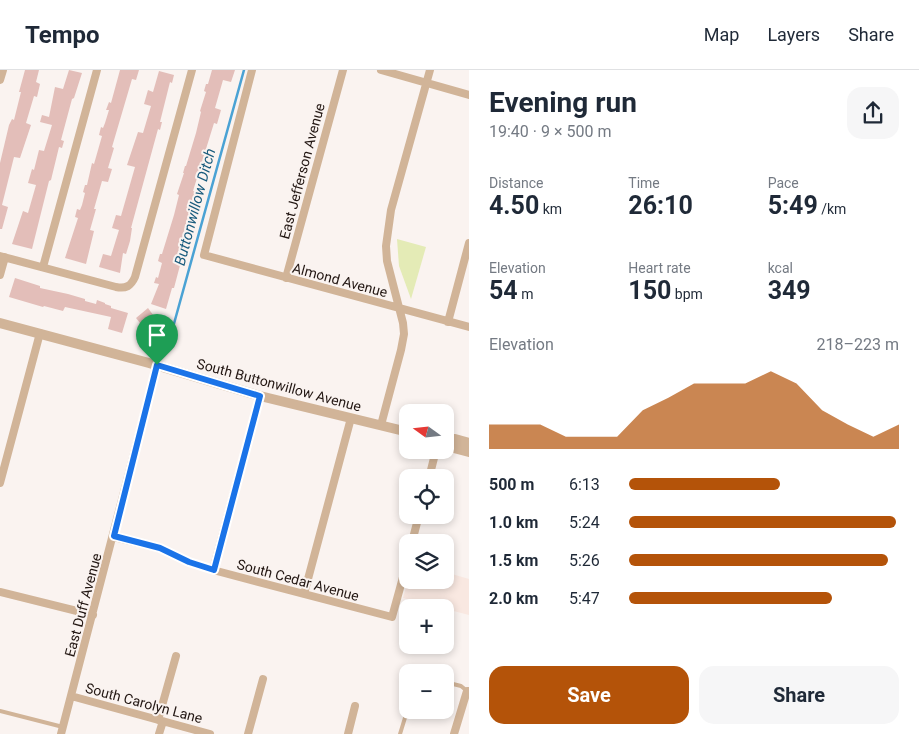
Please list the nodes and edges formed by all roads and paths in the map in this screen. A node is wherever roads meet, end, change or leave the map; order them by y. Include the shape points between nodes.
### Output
1 (3, 70) edge
2 (97, 70) edge
3 (192, 70) edge
4 (252, 70) edge
5 (342, 70) edge
6 (381, 70) edge
7 (430, 70) edge
8 (0, 80) edge
9 (426, 82) junction
10 (469, 95) edge
11 (469, 243) edge
12 (2, 257) edge
13 (43, 267) junction
14 (0, 275) edge
15 (286, 278) junction
16 (400, 309) junction
17 (448, 322) junction
18 (0, 323) edge
19 (469, 327) edge
20 (40, 333) junction
21 (157, 365) junction
22 (260, 396) junction
23 (351, 418) junction
24 (381, 425) junction
25 (399, 430) edge
26 (454, 438) edge
27 (469, 442) edge
28 (454, 449) edge
29 (469, 452) edge
30 (0, 483) edge
31 (114, 536) junction
32 (214, 570) junction
33 (400, 589) edge
34 (0, 592) edge
35 (304, 594) junction
36 (93, 615) junction
37 (176, 656) dead end
38 (263, 680) dead end
39 (454, 684) edge
40 (468, 691) edge
41 (71, 696) junction
42 (355, 706) dead end
43 (0, 711) edge
44 (405, 719) edge
45 (160, 721) junction
46 (62, 731) edge
47 (160, 734) edge
48 (210, 734) edge
49 (248, 734) edge
50 (348, 734) edge
51 (400, 734) edge
52 (454, 734) edge

1 - 8 street
2 - 13 street
3 - 13 street via 130,285 122,288
4 - 15 street, Almond Avenue via 204,255
5 - 15 street, East Jefferson Avenue
6 - 9 street
7 - 9 street
9 - 10 street
9 - 16 street via 391,210 386,246
11 - 17 street
12 - 13 street
12 - 14 street
15 - 16 street, Almond Avenue
16 - 17 street, Almond Avenue
16 - 24 street via 404,323 403,342
17 - 19 street, Almond Avenue
18 - 20 street, South Buttonwillow Avenue
20 - 21 street, South Buttonwillow Avenue
20 - 30 street
21 - 22 street, South Buttonwillow Avenue
21 - 31 street, East Duff Avenue
22 - 23 street, South Buttonwillow Avenue
22 - 32 street
23 - 24 street, South Buttonwillow Avenue
23 - 35 street
24 - 25 street, South Buttonwillow Avenue
26 - 27 street
28 - 29 street
31 - 32 street, South Cedar Avenue via 160,548
31 - 36 street, East Duff Avenue
32 - 35 street, South Cedar Avenue
33 - 35 street, South Cedar Avenue via 392,617
34 - 36 street
36 - 41 street, East Duff Avenue
37 - 45 street
38 - 49 street
39 - 40 lane
40 - 52 street
41 - 45 street, South Carolyn Lane
41 - 46 street, East Duff Avenue
42 - 50 street
43 - 46 lane
44 - 51 lane
45 - 47 street
45 - 48 street, South Carolyn Lane

